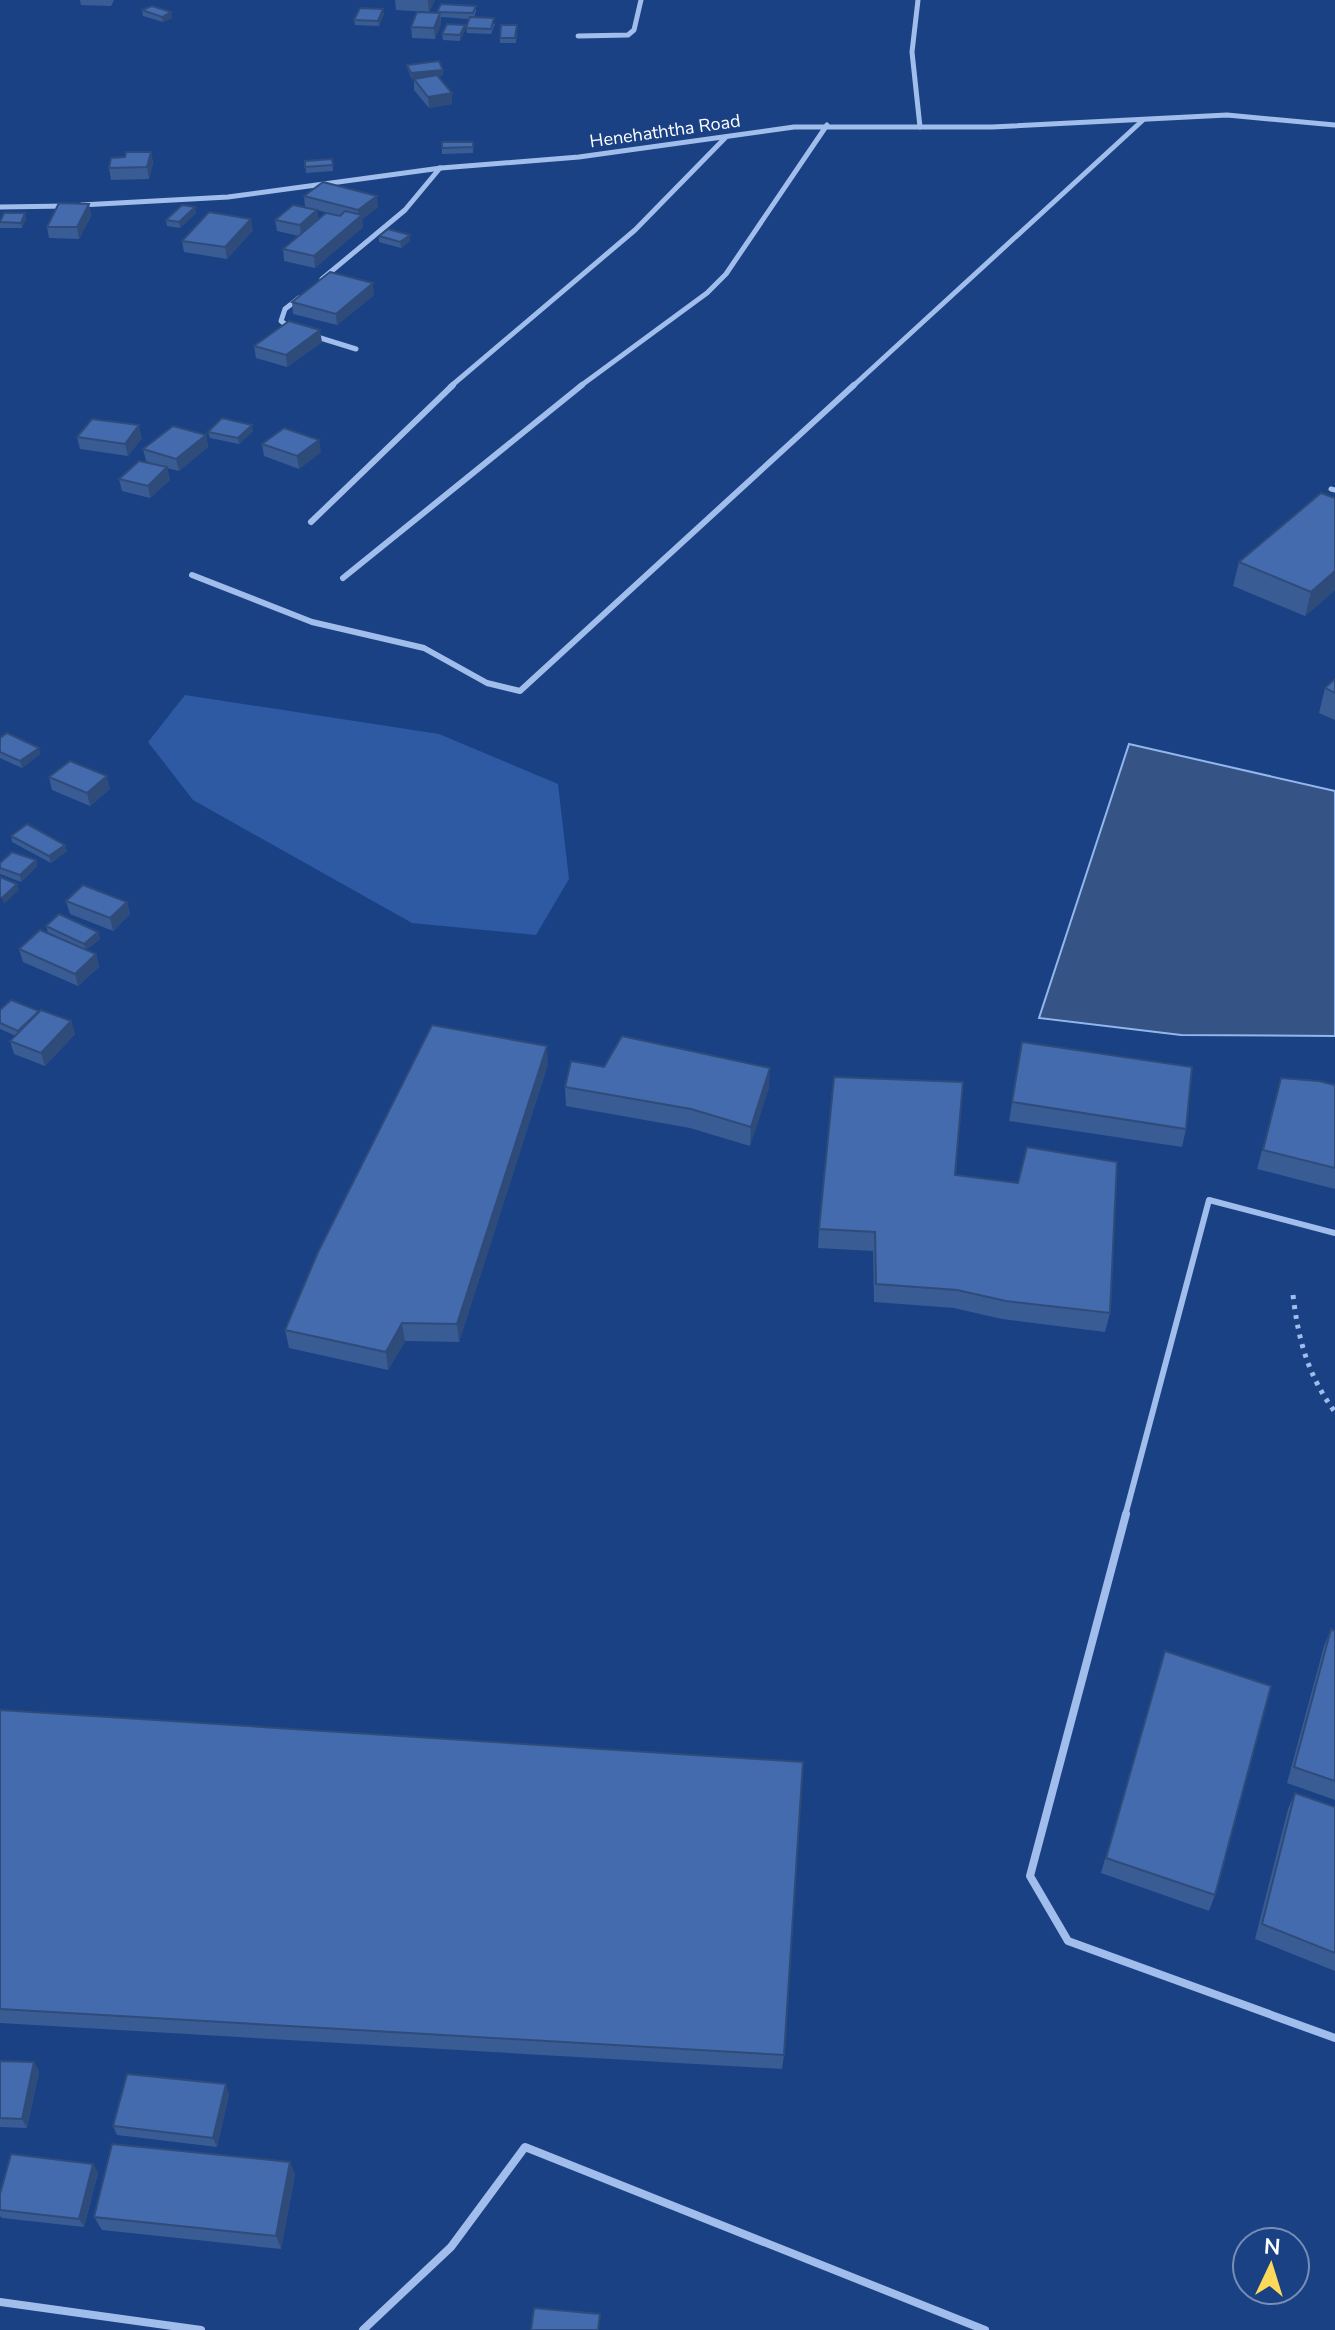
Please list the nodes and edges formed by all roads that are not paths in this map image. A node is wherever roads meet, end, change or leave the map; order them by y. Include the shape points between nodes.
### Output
1 (641, 0) edge
2 (918, 0) edge
3 (578, 36) dead end
4 (1143, 120) junction
5 (827, 125) junction
6 (1335, 125) edge
7 (920, 127) junction
8 (727, 136) junction
9 (441, 168) junction
10 (0, 207) edge
11 (356, 349) dead end
12 (311, 522) dead end
13 (192, 575) dead end
14 (343, 578) dead end
15 (1335, 1233) edge
16 (1335, 2038) edge
17 (0, 2302) edge
18 (201, 2330) edge
19 (363, 2330) edge
20 (985, 2330) edge

1 - 3 street via 628,35
2 - 7 street via 912,52
4 - 6 street, Henehaththa Road via 1227,115
4 - 7 street, Henehaththa Road
4 - 13 street via 520,691 489,684 410,642 304,620
5 - 7 street, Henehaththa Road
5 - 8 street, Henehaththa Road
5 - 14 street via 726,274 707,293 576,389
8 - 9 street, Henehaththa Road via 579,157
8 - 12 street via 643,222 467,372
9 - 10 street, Henehaththa Road via 228,197
9 - 11 street via 405,210 285,309 281,321 286,327
15 - 16 lane via 1209,1200 1030,1876 1068,1941
17 - 18 lane
19 - 20 lane via 451,2247 525,2147

